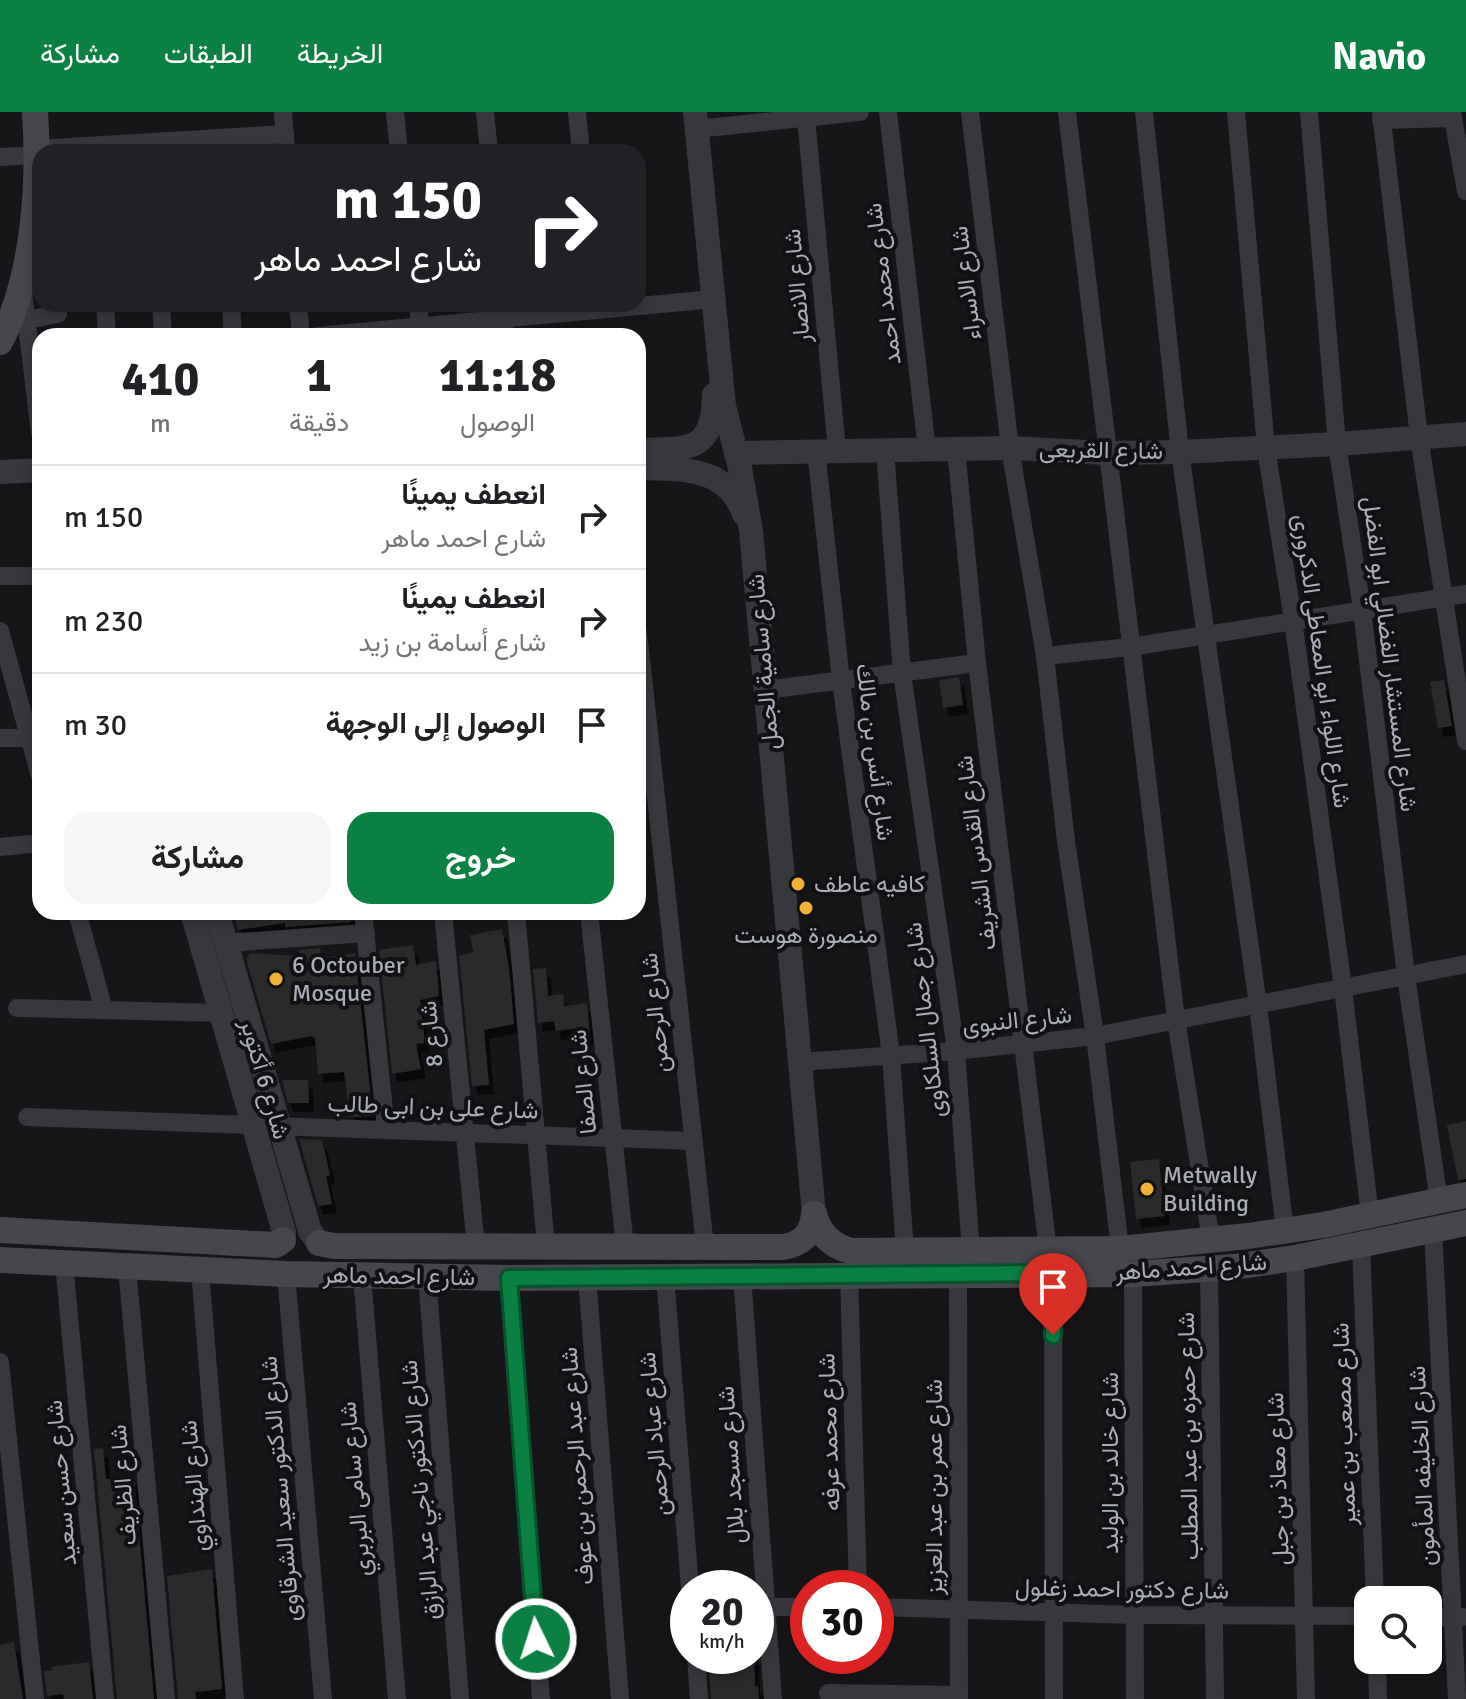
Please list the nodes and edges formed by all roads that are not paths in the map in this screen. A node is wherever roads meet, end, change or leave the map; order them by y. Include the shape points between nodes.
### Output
1 (35, 112) edge
2 (283, 112) edge
3 (395, 112) edge
4 (485, 112) edge
5 (577, 112) edge
6 (860, 112) edge
7 (888, 112) edge
8 (970, 112) edge
9 (1067, 112) edge
10 (1144, 112) edge
11 (1236, 112) edge
12 (1309, 112) edge
13 (1452, 115) edge
14 (1381, 116) edge
15 (806, 117) junction
16 (696, 120) edge
17 (285, 143) edge
18 (36, 144) edge
19 (252, 144) edge
20 (398, 144) edge
21 (488, 144) edge
22 (580, 144) edge
23 (32, 153) edge
24 (0, 157) edge
25 (1466, 191) edge
26 (32, 222) edge
27 (21, 277) junction
28 (714, 299) junction
29 (646, 304) edge
30 (419, 312) edge
31 (561, 312) edge
32 (58, 314) dead end
33 (27, 320) junction
34 (504, 320) edge
35 (420, 326) junction
36 (399, 328) edge
37 (0, 342) edge
38 (719, 349) junction
39 (32, 363) edge
40 (1466, 434) edge
41 (1419, 437) junction
42 (1337, 444) junction
43 (1010, 448) junction
44 (1266, 448) junction
45 (956, 449) junction
46 (646, 450) edge
47 (885, 450) junction
48 (927, 450) junction
49 (827, 451) junction
50 (1180, 452) junction
51 (736, 453) junction
52 (1106, 453) junction
53 (646, 468) edge
54 (32, 470) edge
55 (0, 472) edge
56 (32, 483) edge
57 (0, 484) edge
58 (751, 531) junction
59 (0, 576) edge
60 (32, 576) edge
61 (1466, 594) edge
62 (1443, 597) junction
63 (1362, 610) junction
64 (1293, 620) junction
65 (0, 631) edge
66 (1207, 636) junction
67 (1130, 647) junction
68 (1045, 656) junction
69 (977, 663) junction
70 (902, 673) junction
71 (841, 681) junction
72 (765, 690) junction
73 (32, 729) edge
74 (0, 738) edge
75 (32, 738) edge
76 (1466, 741) edge
77 (646, 746) edge
78 (32, 844) edge
79 (0, 847) edge
80 (79, 920) edge
81 (194, 920) edge
82 (219, 920) edge
83 (364, 920) edge
84 (444, 920) edge
85 (517, 920) edge
86 (590, 920) edge
87 (366, 933) junction
88 (226, 943) junction
89 (1466, 964) edge
90 (1406, 976) junction
91 (1343, 988) junction
92 (1258, 1005) junction
93 (17, 1008) dead end
94 (104, 1010) junction
95 (221, 1013) junction
96 (1176, 1019) junction
97 (1095, 1036) junction
98 (1023, 1043) junction
99 (956, 1051) junction
100 (891, 1055) junction
101 (800, 1062) junction
102 (27, 1117) dead end
103 (254, 1125) junction
104 (278, 1126) junction
105 (386, 1129) junction
106 (465, 1132) junction
107 (535, 1135) junction
108 (613, 1138) junction
109 (693, 1141) junction
110 (1466, 1195) edge
111 (1439, 1201) junction
112 (814, 1214) junction
113 (1370, 1216) junction
114 (1466, 1223) edge
115 (1323, 1225) junction
116 (0, 1230) edge
117 (1433, 1230) junction
118 (1285, 1231) junction
119 (283, 1240) joint
120 (1211, 1240) junction
121 (319, 1243) joint
122 (1361, 1245) junction
123 (546, 1246) junction
124 (625, 1246) junction
125 (705, 1246) junction
126 (476, 1247) junction
127 (783, 1247) junction
128 (1120, 1249) junction
129 (905, 1251) junction
130 (971, 1251) junction
131 (1327, 1252) junction
132 (1295, 1258) junction
133 (0, 1260) edge
134 (1051, 1262) junction
135 (64, 1263) junction
136 (127, 1267) junction
137 (1209, 1269) junction
138 (200, 1270) junction
139 (286, 1274) junction
140 (958, 1274) junction
141 (1133, 1274) junction
142 (362, 1275) junction
143 (849, 1275) junction
144 (427, 1276) junction
145 (665, 1276) junction
146 (742, 1276) junction
147 (783, 1276) junction
148 (587, 1277) junction
149 (509, 1278) junction
150 (0, 1362) edge
151 (4, 1439) edge
152 (689, 1570) edge
153 (763, 1570) edge
154 (857, 1570) edge
155 (1374, 1586) edge
156 (894, 1608) edge
157 (959, 1610) junction
158 (1054, 1612) junction
159 (1135, 1615) junction
160 (1215, 1615) junction
161 (1354, 1616) edge
162 (1306, 1617) junction
163 (1460, 1617) edge
164 (697, 1674) edge
165 (771, 1674) edge
166 (1377, 1674) edge
167 (828, 1693) dead end
168 (959, 1697) edge
169 (35, 1699) edge
170 (105, 1699) edge
171 (166, 1699) edge
172 (235, 1699) edge
173 (323, 1699) edge
174 (397, 1699) edge
175 (460, 1699) edge
176 (541, 1699) edge
177 (620, 1699) edge
178 (699, 1699) edge
179 (773, 1699) edge
180 (1054, 1699) edge
181 (1135, 1699) edge
182 (1215, 1699) edge
183 (1306, 1699) edge
184 (1378, 1699) edge
185 (1457, 1699) edge

1 - 18 main road
2 - 17 street
3 - 20 street
4 - 21 street
5 - 22 street
6 - 15 street
7 - 48 street, شارع محمد احمد
8 - 43 street, شارع الاسراء
9 - 52 street
10 - 50 street
11 - 44 street, شارع اللواء ابو المعاطى الدكرورى
12 - 42 street, شارع المستشار الفضالي ابو الفضل
13 - 14 street
13 - 25 street
14 - 41 street
15 - 16 street
15 - 49 street, شارع الانصار
16 - 28 street, شارع سامية الجمل
17 - 19 street
23 - 24 street
26 - 27 main road
27 - 33 street
27 - 37 main road
28 - 29 street
28 - 38 street, شارع سامية الجمل
30 - 35 street
31 - 34 street
32 - 33 street
33 - 39 street
34 - 35 street
35 - 36 street
38 - 46 street via 713,420 706,435 685,448
38 - 51 street, شارع سامية الجمل via 724,406
40 - 41 street, شارع القريعى
41 - 42 street, شارع القريعى
41 - 62 street
42 - 44 street, شارع القريعى
42 - 63 street, شارع المستشار الفضالي ابو الفضل
43 - 45 street, شارع القريعى
43 - 52 street, شارع القريعى
43 - 68 street, شارع الاسراء
44 - 50 street, شارع القريعى
44 - 64 street, شارع اللواء ابو المعاطى الدكرورى
45 - 48 street, شارع القريعى
45 - 69 street, شارع القدس الشريف
47 - 48 street, شارع القريعى
47 - 49 street, شارع القريعى
47 - 70 street, شارع جمال السلكاوى
49 - 51 street, شارع القريعى
49 - 71 street, شارع أنس بن مالك
50 - 52 street, شارع القريعى
50 - 66 street
51 - 58 street, شارع سامية الجمل
52 - 67 street
53 - 58 street via 699,471 718,479 738,500
54 - 55 street
56 - 57 street
58 - 72 street, شارع سامية الجمل
59 - 60 street
61 - 62 street
62 - 63 street
62 - 76 street
63 - 64 street
63 - 90 street, شارع المستشار الفضالي ابو الفضل
64 - 66 street
64 - 91 street, شارع اللواء ابو المعاطى الدكرورى
65 - 73 street
66 - 67 street
66 - 92 street
67 - 68 street
67 - 96 street
68 - 97 street, شارع الاسراء
69 - 70 street
69 - 98 street, شارع القدس الشريف
70 - 71 street
70 - 99 street, شارع جمال السلكاوى
71 - 72 street
71 - 100 street, شارع أنس بن مالك
72 - 101 street, شارع سامية الجمل
74 - 75 street
77 - 109 street, شارع الرحمن
78 - 79 street
80 - 94 street
81 - 95 street, شارع 6 أكتوبر
82 - 88 street, شارع 6 أكتوبر
83 - 87 street
84 - 106 street, شارع 8
85 - 107 street
86 - 108 street, شارع الصفا
87 - 88 street
87 - 105 street
88 - 104 street, شارع 6 أكتوبر
89 - 90 street, شارع النبوى
90 - 91 street, شارع النبوى
90 - 111 street, شارع المستشار الفضالي ابو الفضل
91 - 92 street, شارع النبوى
91 - 113 street, شارع اللواء ابو المعاطى الدكرورى
92 - 96 street, شارع النبوى
92 - 118 street
93 - 94 street
94 - 95 street
95 - 103 street, شارع 6 أكتوبر
96 - 97 street, شارع النبوى
96 - 120 street
97 - 98 street, شارع النبوى
97 - 128 street, شارع الاسراء
98 - 99 street, شارع النبوى
98 - 134 street, شارع القدس الشريف
99 - 100 street, شارع النبوى
99 - 130 street, شارع جمال السلكاوى
100 - 101 street, شارع النبوى
100 - 129 street, شارع أنس بن مالك
101 - 112 street, شارع سامية الجمل
102 - 103 street, شارع على بن ابى طالب
103 - 104 street, شارع على بن ابى طالب
103 - 119 street, شارع 6 أكتوبر
104 - 105 street, شارع على بن ابى طالب
104 - 121 street, شارع 6 أكتوبر via 310,1231
105 - 106 street, شارع على بن ابى طالب
106 - 107 street, شارع على بن ابى طالب
106 - 126 street, شارع 8
107 - 108 street, شارع على بن ابى طالب
107 - 123 street
108 - 109 street, شارع على بن ابى طالب
108 - 124 street, شارع الصفا
109 - 125 street, شارع الرحمن
110 - 111 main road, شارع احمد ماهر
111 - 113 main road, شارع احمد ماهر
112 - 127 main road via 806,1237
112 - 129 main road, شارع احمد ماهر via 823,1235 843,1249
113 - 115 main road, شارع احمد ماهر
114 - 117 main road, شارع احمد ماهر
115 - 118 main road, شارع احمد ماهر
115 - 131 main road
116 - 119 main road via 276,1245
117 - 122 main road, شارع احمد ماهر
117 - 163 street, شارع الخليفه المأمون
118 - 120 main road, شارع احمد ماهر
120 - 128 main road, شارع احمد ماهر
121 - 126 main road, شارع احمد ماهر
122 - 131 main road, شارع احمد ماهر
122 - 155 street, شارع مصعب بن عمير
123 - 124 main road, شارع احمد ماهر
123 - 126 main road, شارع احمد ماهر
124 - 125 main road, شارع احمد ماهر
125 - 127 main road, شارع احمد ماهر
127 - 147 main road
128 - 134 main road, شارع احمد ماهر
129 - 130 main road, شارع احمد ماهر
130 - 134 main road, شارع احمد ماهر
131 - 132 main road, شارع احمد ماهر
132 - 137 main road, شارع احمد ماهر
132 - 162 street, شارع معاذ بن جبل
133 - 135 main road, شارع احمد ماهر
134 - 140 main road, شارع احمد ماهر
134 - 141 main road, شارع احمد ماهر
134 - 158 street, شارع القدس الشريف
135 - 136 main road, شارع احمد ماهر
135 - 170 street, شارع حسن سعيد
136 - 138 main road, شارع احمد ماهر
136 - 171 street, شارع الظريف
137 - 141 main road, شارع احمد ماهر
137 - 160 street, شارع حمزه بن عبد المطلب
138 - 139 main road, شارع احمد ماهر
138 - 172 street, شارع الهنداوي
139 - 142 main road, شارع احمد ماهر
139 - 173 street, شارع الدكتور سعيد الشرقاوى
140 - 143 main road, شارع احمد ماهر
140 - 157 street, شارع عمر بن عبد العزيز
141 - 159 street, شارع خالد بن الوليد
142 - 144 main road, شارع احمد ماهر
142 - 174 street, شارع سامى البربري
143 - 147 main road, شارع احمد ماهر
143 - 154 street, شارع محمد عرفه
144 - 149 main road, شارع احمد ماهر
144 - 175 street, شارع الدكتور ناجي عبد الرازق
145 - 146 main road, شارع احمد ماهر
145 - 148 main road, شارع احمد ماهر
145 - 152 street, شارع عباد الرحمن
146 - 147 main road, شارع احمد ماهر
146 - 153 street, شارع مسجد بلال
148 - 149 main road, شارع احمد ماهر
148 - 177 street, شارع عبد الرحمن بن عوف
149 - 176 street
150 - 151 street
151 - 169 street
156 - 157 street, شارع دكتور احمد زغلول
157 - 158 street, شارع دكتور احمد زغلول
157 - 168 street, شارع عمر بن عبد العزيز
158 - 159 street, شارع دكتور احمد زغلول
158 - 180 street, شارع القدس الشريف
159 - 160 street, شارع دكتور احمد زغلول
159 - 181 street, شارع خالد بن الوليد
160 - 162 street, شارع دكتور احمد زغلول
160 - 182 street, شارع حمزه بن عبد المطلب
161 - 162 street, شارع دكتور احمد زغلول
162 - 183 street, شارع معاذ بن جبل
163 - 185 street, شارع الخليفه المأمون
164 - 178 street
165 - 179 street, شارع مسجد بلال
166 - 184 street
167 - 168 street

